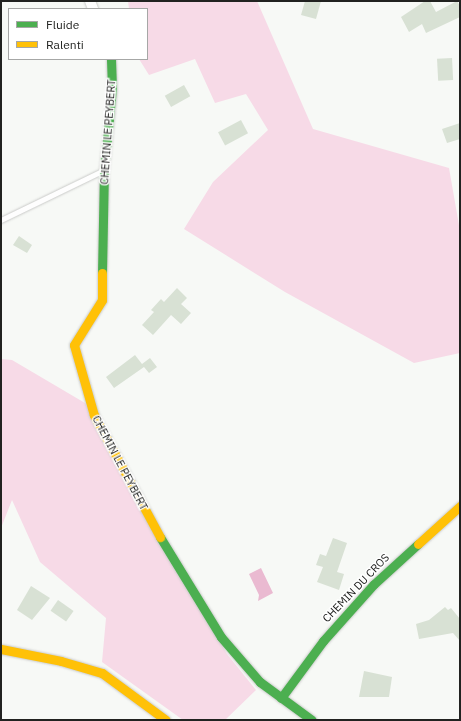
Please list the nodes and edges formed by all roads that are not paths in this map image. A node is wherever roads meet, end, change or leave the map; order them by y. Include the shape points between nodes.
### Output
1 (111, 60) edge
2 (104, 170) junction
3 (1, 220) edge
4 (460, 506) edge
5 (1, 649) edge
6 (281, 698) junction
7 (166, 720) edge
8 (312, 720) edge

1 - 2 street, CHEMIN LE PEYBERT via 112,88
2 - 3 lane
2 - 6 street, CHEMIN LE PEYBERT via 102,300 74,345 94,415 167,551 221,637 260,682
4 - 6 street, CHEMIN DU CROS via 374,584 323,641
5 - 7 street via 61,661 102,673
6 - 8 street, CHEMIN LE PEYBERT

